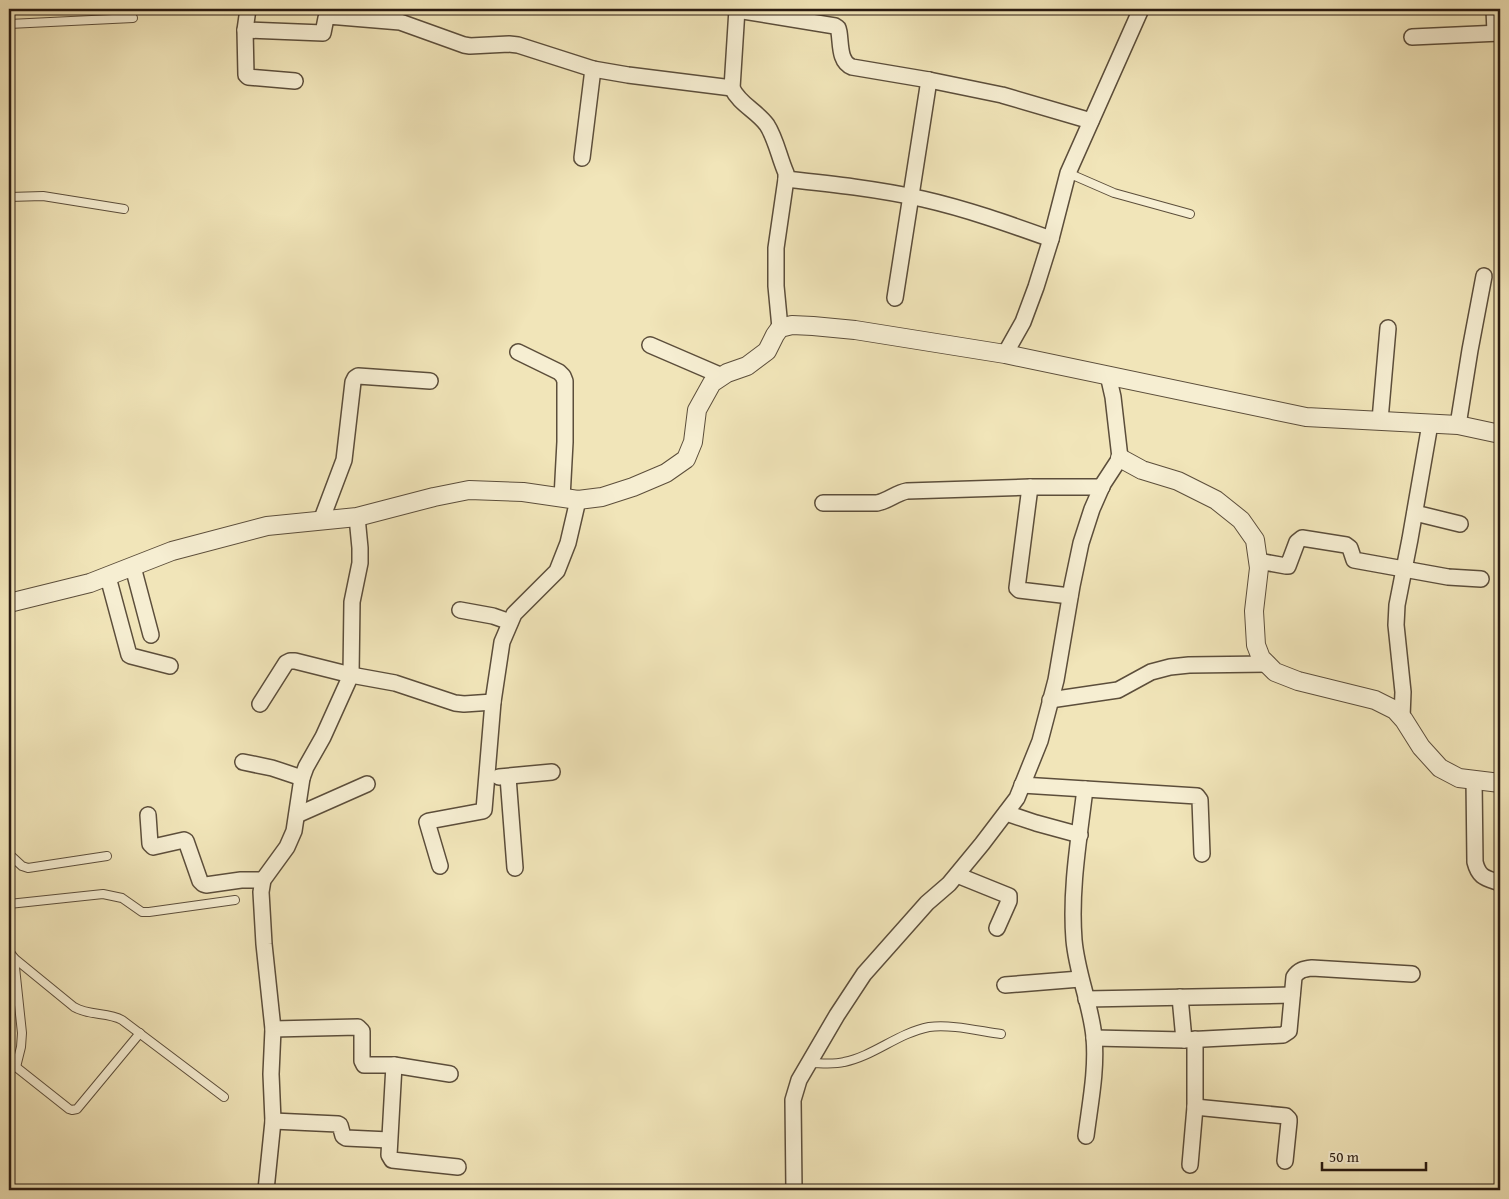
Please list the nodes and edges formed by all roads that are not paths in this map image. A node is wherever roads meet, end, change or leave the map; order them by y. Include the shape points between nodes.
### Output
1 (248, 9) edge
2 (1141, 9) edge
3 (1494, 9) edge
4 (737, 10) edge
5 (372, 14) edge
6 (133, 18) dead end
7 (9, 24) edge
8 (245, 30) junction
9 (1498, 33) edge
10 (1412, 37) dead end
11 (593, 68) junction
12 (929, 80) junction
13 (295, 81) dead end
14 (732, 88) junction
15 (1091, 121) junction
16 (582, 158) dead end
17 (1068, 173) junction
18 (786, 179) junction
19 (9, 197) edge
20 (912, 197) junction
21 (124, 209) dead end
22 (1190, 214) dead end
23 (1051, 239) junction
24 (1484, 276) dead end
25 (895, 298) dead end
26 (780, 328) junction
27 (1388, 328) dead end
28 (650, 345) dead end
29 (518, 352) dead end
30 (1005, 354) junction
31 (1108, 375) junction
32 (722, 376) junction
33 (430, 381) dead end
34 (1380, 420) junction
35 (1430, 424) junction
36 (1458, 425) junction
37 (1500, 434) edge
38 (1120, 458) junction
39 (1030, 487) junction
40 (1102, 487) junction
41 (570, 499) junction
42 (822, 503) dead end
43 (1415, 513) junction
44 (357, 517) junction
45 (321, 521) junction
46 (1460, 524) dead end
47 (1258, 561) junction
48 (133, 567) junction
49 (1404, 569) junction
50 (108, 577) junction
51 (1481, 579) dead end
52 (1070, 596) junction
53 (9, 603) edge
54 (460, 610) dead end
55 (510, 622) junction
56 (151, 635) dead end
57 (1268, 664) junction
58 (170, 666) dead end
59 (351, 675) junction
60 (1050, 700) junction
61 (493, 702) junction
62 (260, 704) dead end
63 (1402, 717) junction
64 (243, 762) dead end
65 (552, 772) dead end
66 (508, 777) junction
67 (302, 778) junction
68 (487, 778) junction
69 (1474, 780) junction
70 (1500, 783) edge
71 (367, 784) dead end
72 (1022, 785) junction
73 (1085, 788) junction
74 (1006, 812) junction
75 (148, 815) dead end
76 (297, 815) junction
77 (1080, 835) junction
78 (9, 854) edge
79 (1202, 854) dead end
80 (107, 856) dead end
81 (440, 866) dead end
82 (515, 868) dead end
83 (957, 875) junction
84 (263, 880) junction
85 (1500, 883) edge
86 (235, 900) dead end
87 (9, 904) edge
88 (997, 928) dead end
89 (11, 954) edge
90 (1412, 974) dead end
91 (1080, 979) junction
92 (1005, 985) dead end
93 (1292, 995) junction
94 (1180, 997) junction
95 (1086, 999) junction
96 (273, 1029) junction
97 (140, 1033) junction
98 (1001, 1034) dead end
99 (1094, 1038) junction
100 (1190, 1040) junction
101 (809, 1063) junction
102 (394, 1065) junction
103 (12, 1066) edge
104 (450, 1074) dead end
105 (224, 1097) dead end
106 (1195, 1107) junction
107 (273, 1121) junction
108 (1086, 1136) dead end
109 (390, 1140) junction
110 (1285, 1162) dead end
111 (1190, 1165) dead end
112 (458, 1167) dead end
113 (266, 1190) edge
114 (794, 1190) edge

1 - 8 street
2 - 15 street
3 - 9 street
4 - 12 street via 835,26 839,32 843,61 847,65
4 - 14 street
5 - 8 street via 328,16 323,33
5 - 11 street via 464,45 518,45
6 - 7 lane
8 - 13 street via 246,75
9 - 10 street
11 - 14 street
11 - 16 street
12 - 15 street via 1002,95
12 - 20 street
14 - 18 street via 738,99 767,126
15 - 17 street
17 - 22 lane via 1114,192
17 - 23 street
18 - 20 street
18 - 26 street via 776,248
19 - 21 lane via 42,196
20 - 23 street via 974,212
20 - 25 street
23 - 30 street via 1023,322
24 - 36 street
26 - 30 street via 792,325 855,330
26 - 32 street via 767,351 747,366
27 - 34 street
28 - 32 street
29 - 41 street via 564,376
30 - 31 street
31 - 34 street via 1306,417
31 - 38 street via 1114,397
32 - 41 street via 712,383 697,410 693,442 686,459 633,487 602,497
33 - 45 street via 354,378 344,460
34 - 35 street
35 - 36 street
35 - 43 street
36 - 37 street
38 - 40 street
38 - 47 street via 1216,500 1241,520 1256,540
39 - 40 street
39 - 42 street via 907,491 877,503
39 - 52 street via 1017,588
40 - 52 street via 1081,543
41 - 44 street via 523,492 469,490
41 - 55 street via 568,542 557,571
43 - 46 street
43 - 49 street
44 - 45 street
44 - 59 street via 360,555 352,602
45 - 48 street via 267,526 172,551
47 - 49 street via 1288,566 1296,542 1302,538 1346,545 1354,560
47 - 57 street via 1254,611 1256,645 1261,658
48 - 50 street
48 - 56 street
49 - 51 street
49 - 63 street via 1396,625
50 - 53 street
50 - 58 street via 129,655
52 - 60 street
54 - 55 street
55 - 61 street via 502,642
57 - 60 street via 1170,667 1151,672 1118,690
57 - 63 street via 1276,672 1298,681 1375,700
59 - 61 street via 395,683 455,703
59 - 62 street via 290,661
59 - 67 street
60 - 72 street via 1040,741
61 - 68 street
63 - 69 street via 1421,747 1440,768 1459,778
64 - 67 street
65 - 66 street
66 - 68 street
66 - 82 street
67 - 76 street
68 - 81 street via 485,808 482,811 427,822
69 - 70 street
69 - 85 street via 1477,871 1482,877
71 - 76 street
72 - 73 street
72 - 74 street
73 - 77 street
73 - 79 street via 1197,796 1200,800
74 - 77 street
74 - 83 street
75 - 84 street via 151,846 186,841 203,884
76 - 84 street via 287,847
77 - 91 street via 1073,915
78 - 80 lane via 28,868
83 - 88 street via 1009,896
83 - 101 street via 927,903 864,974
84 - 96 street via 260,892
86 - 87 lane via 149,912 142,912 122,898 103,894
89 - 97 lane via 80,1010 116,1017
89 - 103 lane via 22,1033 21,1047
90 - 93 street via 1303,969 1294,977
91 - 92 street
91 - 95 street
93 - 94 street
93 - 100 street via 1290,1031 1283,1035
94 - 95 street
94 - 100 street
95 - 99 street
96 - 102 street via 358,1027 362,1031 363,1063
96 - 107 street
97 - 103 lane via 76,1109 69,1109
97 - 105 lane
98 - 101 lane via 929,1027 842,1063
99 - 100 street
99 - 108 street via 1095,1062
100 - 106 street
101 - 114 street via 793,1100
102 - 104 street
102 - 109 street
106 - 110 street via 1286,1116 1289,1122
106 - 111 street
107 - 109 street via 338,1124 344,1138
107 - 113 street
109 - 112 street via 392,1160

